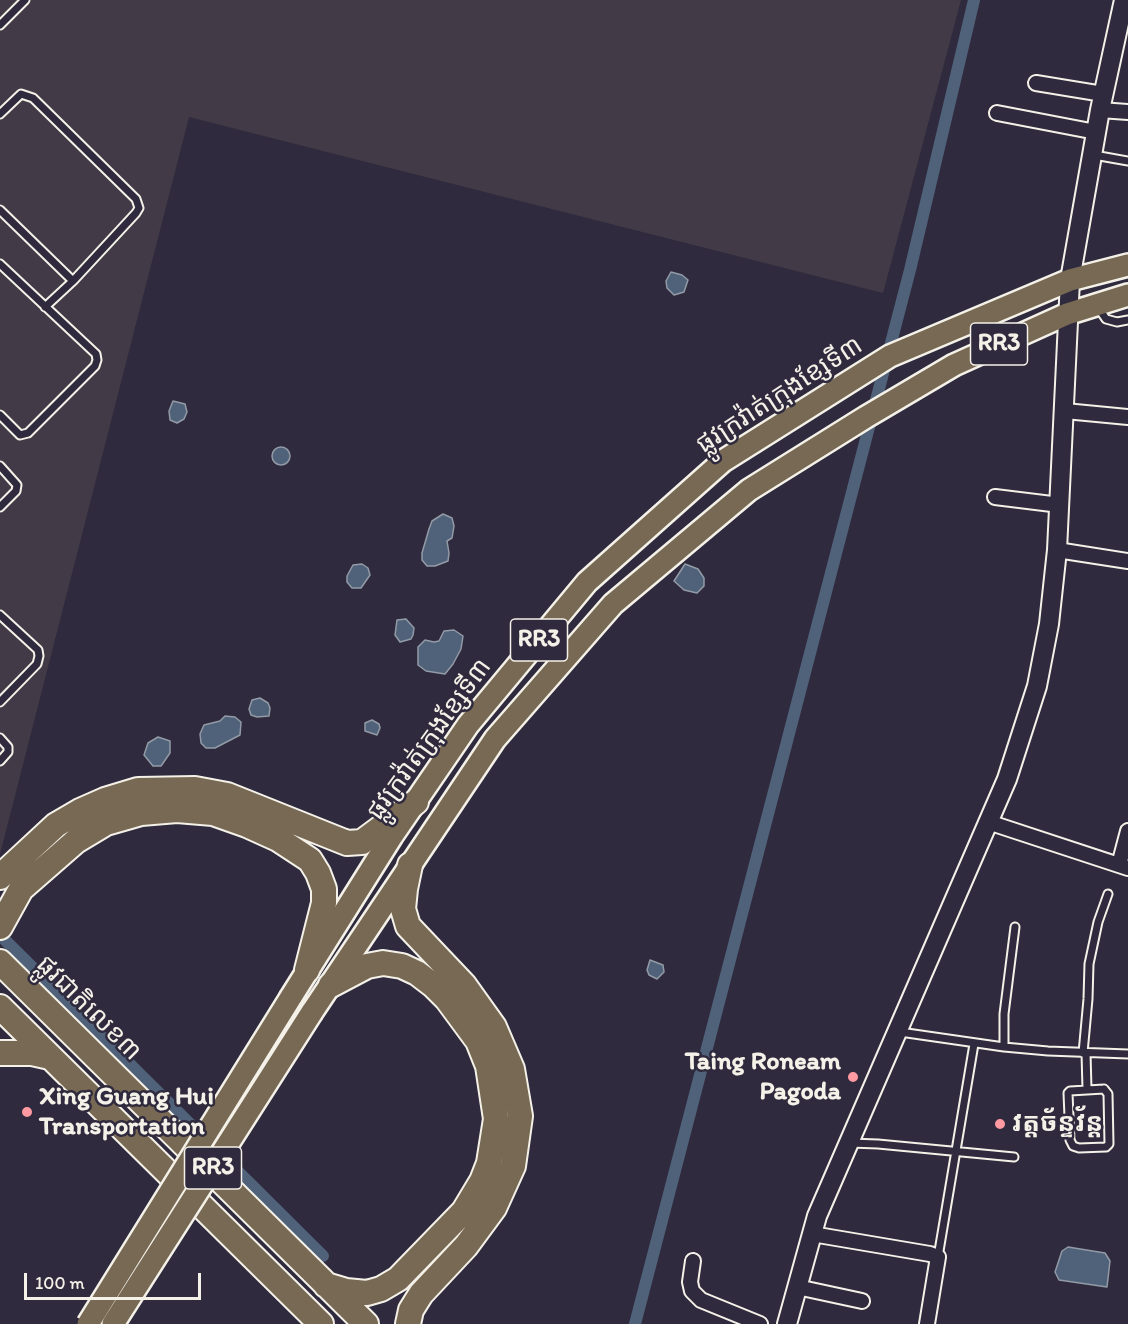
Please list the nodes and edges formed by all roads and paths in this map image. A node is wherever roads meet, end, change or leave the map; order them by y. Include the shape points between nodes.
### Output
1 (25, 0) edge
2 (1124, 0) edge
3 (0, 25) edge
4 (1036, 83) dead end
5 (1101, 102) junction
6 (1128, 112) edge
7 (997, 113) dead end
8 (0, 114) edge
9 (1096, 132) junction
10 (1092, 154) junction
11 (1128, 160) edge
12 (0, 210) edge
13 (0, 264) edge
14 (1128, 265) edge
15 (1070, 280) junction
16 (73, 281) junction
17 (1128, 295) edge
18 (1096, 304) junction
19 (45, 307) junction
20 (1067, 314) junction
21 (1128, 320) edge
22 (1065, 411) junction
23 (0, 416) edge
24 (1128, 417) edge
25 (0, 466) edge
26 (994, 497) dead end
27 (1060, 505) junction
28 (0, 507) edge
29 (1057, 550) junction
30 (1128, 561) edge
31 (0, 615) edge
32 (0, 702) edge
33 (0, 738) edge
34 (0, 760) edge
35 (416, 802) junction
36 (988, 822) junction
37 (1128, 831) edge
38 (410, 866) junction
39 (1123, 866) edge
40 (0, 877) edge
41 (1108, 894) dead end
42 (0, 927) edge
43 (1015, 927) dead end
44 (0, 961) edge
45 (307, 970) junction
46 (331, 985) junction
47 (0, 1007) edge
48 (897, 1032) junction
49 (974, 1044) junction
50 (1004, 1047) junction
51 (0, 1053) edge
52 (1084, 1053) junction
53 (1128, 1054) edge
54 (50, 1057) junction
55 (1087, 1089) junction
56 (847, 1143) junction
57 (957, 1150) junction
58 (1014, 1157) dead end
59 (812, 1234) junction
60 (938, 1257) junction
61 (693, 1261) dead end
62 (326, 1285) junction
63 (797, 1287) junction
64 (862, 1301) dead end
65 (88, 1324) edge
66 (113, 1324) edge
67 (321, 1324) edge
68 (366, 1324) edge
69 (408, 1324) edge
70 (760, 1324) edge
71 (787, 1324) edge
72 (927, 1324) edge

1 - 3 lane
2 - 5 main road
4 - 5 street
5 - 6 street
5 - 9 main road
7 - 9 street
8 - 16 lane via 21,94 33,98 136,199 136,213
9 - 10 main road
10 - 11 lane
10 - 15 main road
12 - 16 lane
13 - 19 lane
14 - 15 main road, ផ្លូវក្រវ៉ាត់ក្រុងខ្សែទី៣ / RR3
15 - 20 main road
15 - 35 main road, ផ្លូវក្រវ៉ាត់ក្រុងខ្សែទី៣ / RR3 via 882,361 723,461 587,582 468,725
16 - 19 lane
17 - 18 main road, ផ្លូវក្រវ៉ាត់ក្រុងខ្សែទី៣ / RR3
18 - 20 main road, ផ្លូវក្រវ៉ាត់ក្រុងខ្សែទី៣ / RR3
18 - 21 lane via 1106,319
19 - 23 lane via 98,360 28,433 20,435
20 - 22 main road
20 - 38 main road, ផ្លូវក្រវ៉ាត់ក្រុងខ្សែទី៣ / RR3 via 954,365 749,489 613,604 495,740
22 - 24 street
22 - 27 main road
25 - 28 lane via 17,484 16,491
26 - 27 street
27 - 29 main road
29 - 30 street
29 - 36 main road via 1049,624 1036,686 1007,779
31 - 32 lane via 38,650 39,656 37,664
33 - 34 lane via 8,752
35 - 40 highway via 362,842 347,843 227,795 195,789 138,790 88,807 56,825
35 - 45 main road, ផ្លូវក្រវ៉ាត់ក្រុងខ្សែទី៣ / RR3
36 - 39 street
36 - 48 main road
37 - 39 street
38 - 46 main road, ផ្លូវក្រវ៉ាត់ក្រុងខ្សែទី៣ / RR3
38 - 69 highway via 403,909 408,926 464,985 494,1027 512,1069 520,1116 513,1166 494,1208 466,1246 421,1294
41 - 52 lane via 1089,964
42 - 45 highway via 21,889 76,841 106,823 141,813 213,813 278,839 310,860 318,873 324,903
43 - 50 lane via 1004,1014
44 - 62 highway, ផ្លូវជាតិលេខ៣
45 - 65 main road, ផ្លូវក្រវ៉ាត់ក្រុងខ្សែទី៣ / RR3, bridge
46 - 62 highway via 367,966 383,963 402,966 434,986 478,1041 488,1066 496,1119 486,1172 464,1211 398,1279 367,1293
46 - 66 main road, ផ្លូវក្រវ៉ាត់ក្រុងខ្សែទី៣ / RR3, bridge
47 - 54 highway
48 - 49 lane
48 - 56 main road
49 - 50 lane
49 - 57 lane
50 - 52 lane
51 - 54 highway
52 - 53 lane
52 - 55 lane
54 - 67 highway
55 - 55 lane via 1068,1093 1070,1140 1078,1149 1106,1147 1110,1140 1108,1094 1104,1089
56 - 57 lane
56 - 59 main road
57 - 58 lane
57 - 60 lane
59 - 60 street
59 - 63 main road
60 - 72 street
61 - 70 street via 690,1282 701,1300
62 - 68 highway, ផ្លូវជាតិលេខ៣
63 - 64 street
63 - 71 main road

